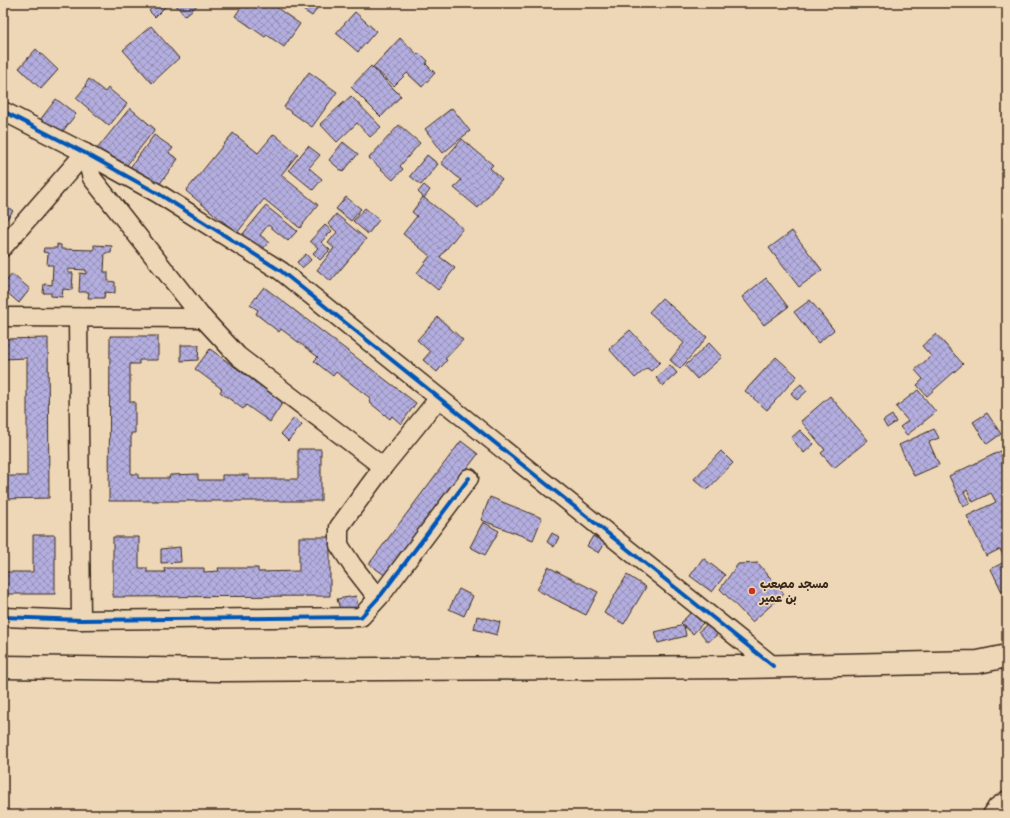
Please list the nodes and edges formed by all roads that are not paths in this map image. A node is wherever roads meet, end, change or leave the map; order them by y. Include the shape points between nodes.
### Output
1 (3, 111) edge
2 (85, 153) junction
3 (3, 247) edge
4 (3, 317) edge
5 (78, 318) junction
6 (203, 318) junction
7 (439, 398) junction
8 (383, 468) junction
9 (470, 478) dead end
10 (381, 595) junction
11 (3, 617) edge
12 (81, 620) junction
13 (1007, 656) edge
14 (773, 666) junction
15 (3, 667) edge
16 (1007, 800) edge
17 (992, 815) edge

1 - 2 street
2 - 3 street
2 - 6 street via 92,178
2 - 7 street via 159,194 281,271
4 - 5 street
5 - 6 street
5 - 12 street
6 - 8 street via 238,356
7 - 8 street
7 - 14 street
8 - 10 street via 339,526 340,546 373,592
9 - 10 street
10 - 12 street via 362,617
11 - 12 street
13 - 14 main road via 978,662
14 - 15 main road via 230,670
16 - 17 street via 997,807

